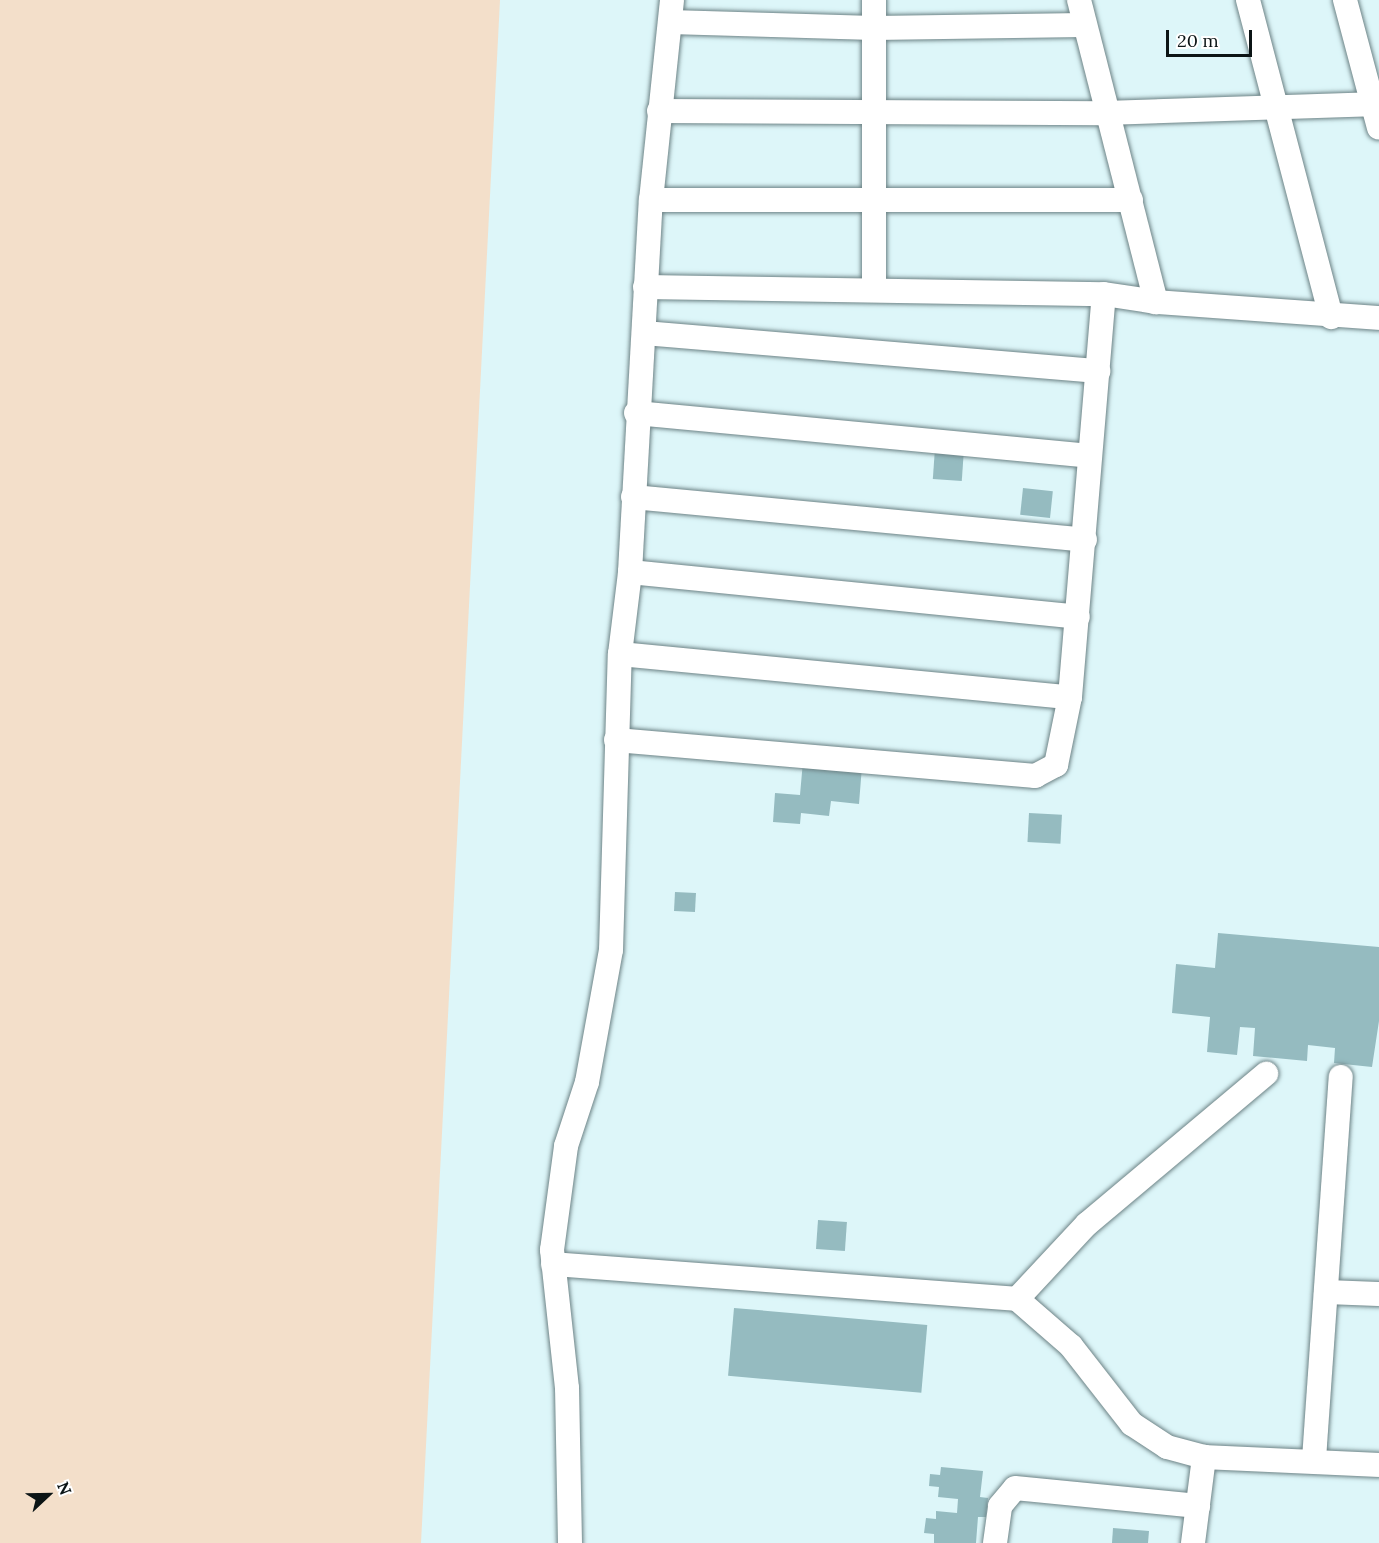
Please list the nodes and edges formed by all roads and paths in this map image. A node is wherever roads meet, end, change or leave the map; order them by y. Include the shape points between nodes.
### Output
1 (874, 0) edge
2 (1079, 0) edge
3 (1248, 0) edge
4 (1345, 0) edge
5 (671, 11) edge
6 (1084, 25) junction
7 (874, 28) junction
8 (1376, 104) edge
9 (1277, 106) junction
10 (659, 111) junction
11 (875, 111) junction
12 (1105, 113) junction
13 (1379, 128) edge
14 (651, 200) junction
15 (1131, 200) junction
16 (877, 203) junction
17 (645, 286) junction
18 (874, 290) junction
19 (1104, 294) junction
20 (1156, 302) junction
21 (1331, 317) junction
22 (1379, 318) edge
23 (644, 333) junction
24 (1098, 371) junction
25 (636, 413) junction
26 (1090, 456) junction
27 (633, 497) junction
28 (1085, 540) junction
29 (630, 572) junction
30 (1078, 617) junction
31 (620, 654) junction
32 (1070, 697) junction
33 (616, 740) junction
34 (1266, 1074) dead end
35 (1341, 1077) dead end
36 (553, 1264) junction
37 (1326, 1292) junction
38 (1379, 1294) edge
39 (1017, 1299) junction
40 (1204, 1457) junction
41 (1314, 1460) junction
42 (1379, 1465) edge
43 (1198, 1506) junction
44 (570, 1543) edge
45 (995, 1543) edge
46 (1194, 1543) edge

1 - 7 street
2 - 6 street
3 - 9 street
4 - 8 street
5 - 7 street
5 - 10 street
6 - 7 street
6 - 12 street
7 - 11 street
8 - 9 street
8 - 13 street
9 - 12 street
9 - 21 street
10 - 11 street
10 - 14 street
11 - 12 street
11 - 16 street
12 - 15 street
14 - 16 street
14 - 17 street
15 - 16 street
15 - 20 street
16 - 18 street
17 - 18 street
17 - 23 street
18 - 19 street
19 - 20 street
19 - 24 street
20 - 21 street
21 - 22 street
23 - 24 street
23 - 25 street
24 - 26 street
25 - 26 street
25 - 27 street
26 - 28 street
27 - 28 street
27 - 29 street
28 - 30 street
29 - 30 street
29 - 31 street
30 - 32 street
31 - 32 street
31 - 33 street
32 - 33 street via 1062,754 1047,773 1035,776
33 - 36 street via 611,950 587,1082 566,1146
34 - 39 street via 1087,1224
35 - 37 street
36 - 39 street
36 - 44 street via 567,1388
37 - 38 street
37 - 41 street
39 - 40 street via 1071,1346 1132,1424 1167,1447
40 - 41 street
40 - 43 street
41 - 42 street
43 - 45 street via 1015,1488 1000,1506
43 - 46 street

